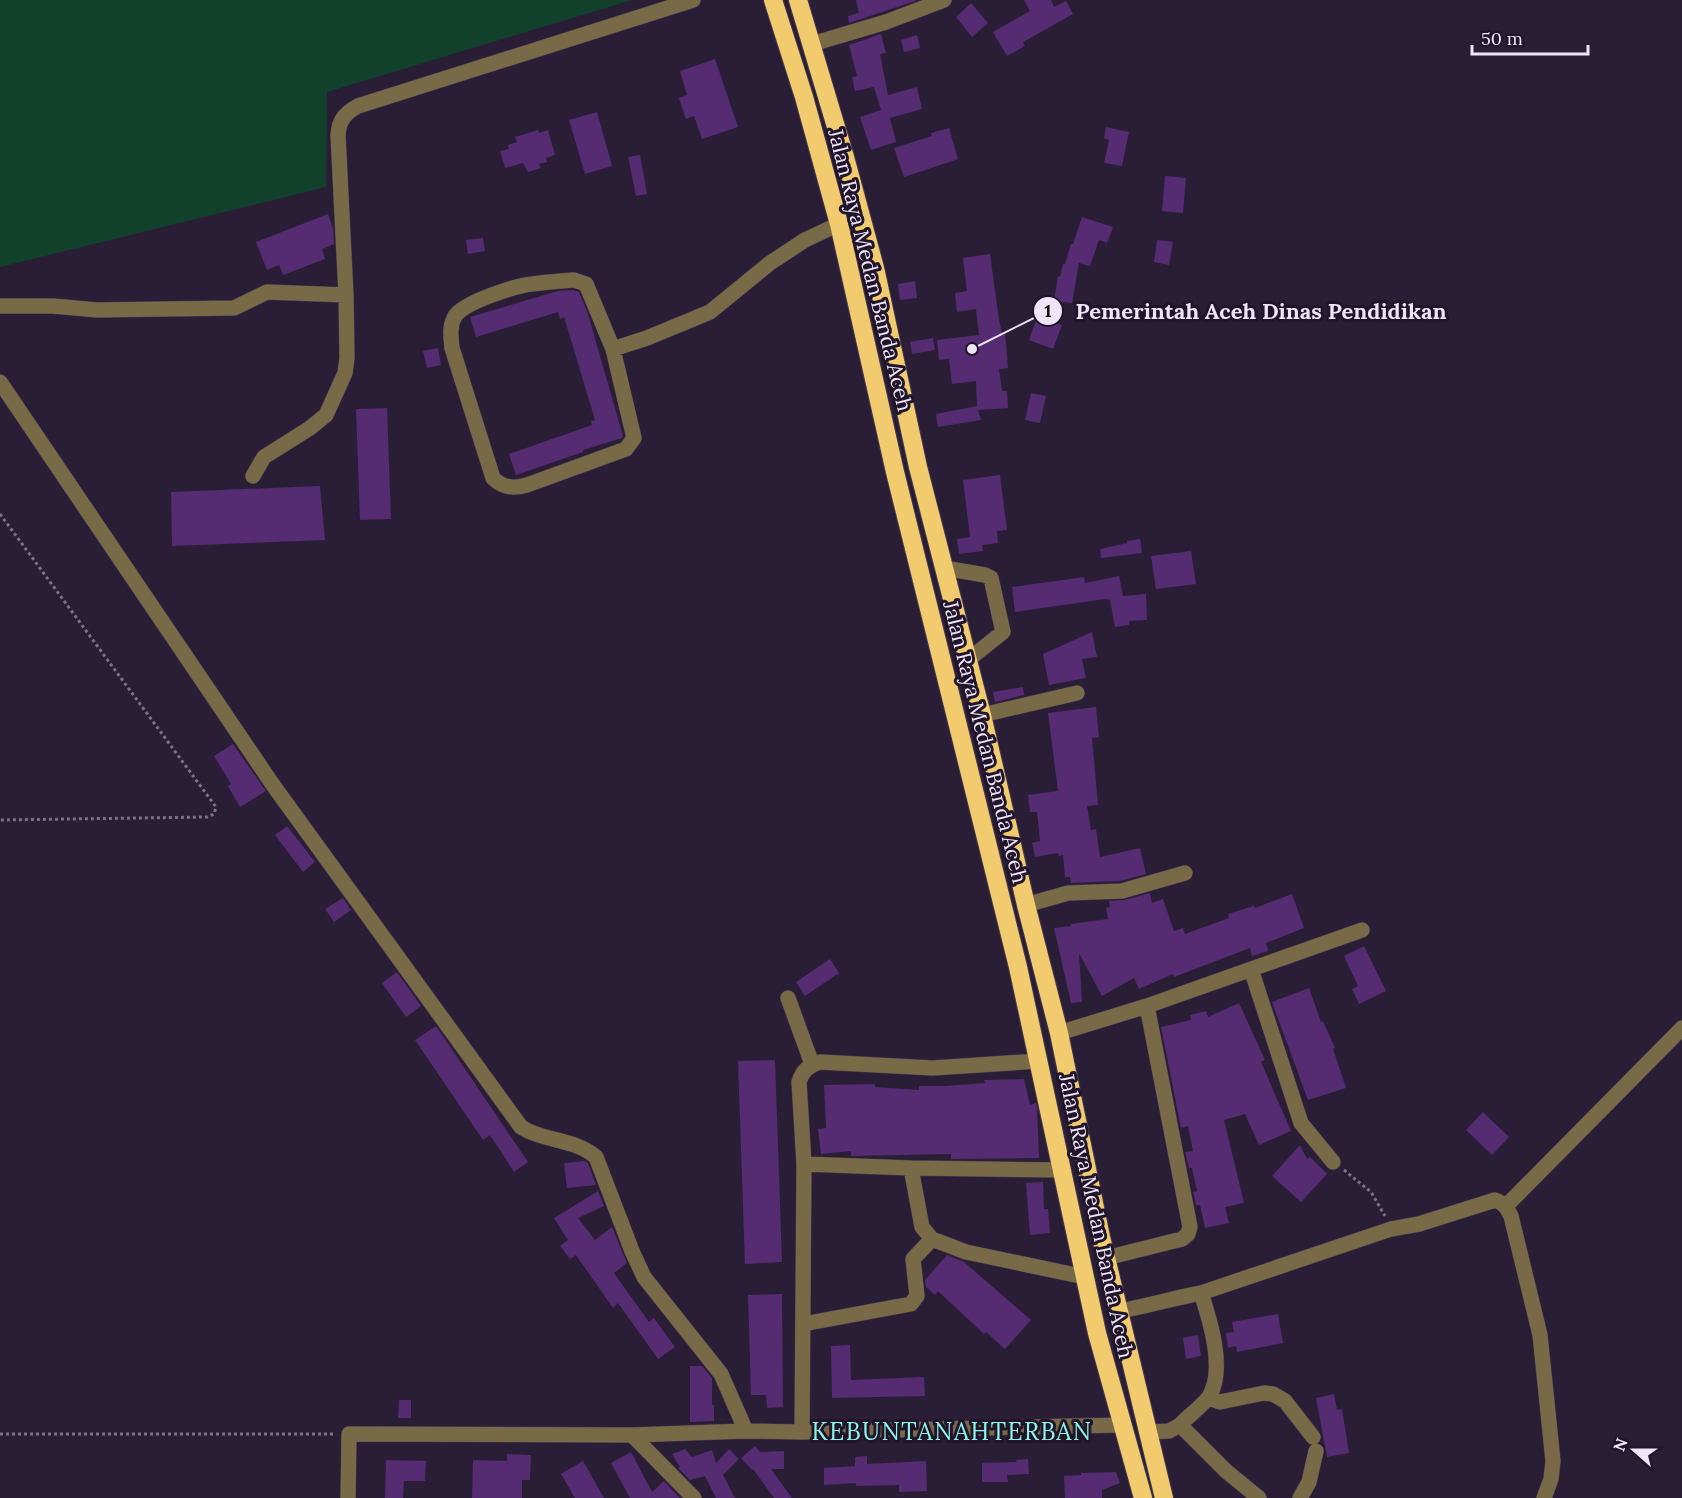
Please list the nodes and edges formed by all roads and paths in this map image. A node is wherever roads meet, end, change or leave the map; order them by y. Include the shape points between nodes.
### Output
1 (693, 0) edge
2 (773, 0) edge
3 (798, 0) edge
4 (944, 0) edge
5 (812, 44) junction
6 (839, 224) junction
7 (345, 295) junction
8 (0, 306) edge
9 (613, 349) junction
10 (0, 382) edge
11 (918, 467) junction
12 (896, 472) junction
13 (254, 476) dead end
14 (0, 514) edge
15 (944, 568) junction
16 (968, 660) junction
17 (1077, 693) dead end
18 (982, 715) junction
19 (1001, 799) junction
20 (978, 807) junction
21 (0, 820) edge
22 (1185, 873) dead end
23 (1026, 905) junction
24 (1362, 930) dead end
25 (1251, 969) junction
26 (788, 998) dead end
27 (1147, 1006) junction
28 (1682, 1028) edge
29 (1059, 1034) junction
30 (1039, 1060) junction
31 (812, 1064) junction
32 (1333, 1162) joint
33 (804, 1164) junction
34 (911, 1168) junction
35 (1062, 1170) junction
36 (1506, 1206) junction
37 (1391, 1229) junction
38 (1101, 1237) junction
39 (932, 1239) junction
40 (1077, 1242) junction
41 (1106, 1258) junction
42 (1085, 1277) junction
43 (1201, 1293) junction
44 (1118, 1311) junction
45 (803, 1324) junction
46 (1209, 1398) junction
47 (1122, 1425) junction
48 (1180, 1425) junction
49 (746, 1431) junction
50 (802, 1432) junction
51 (1147, 1432) junction
52 (0, 1434) edge
53 (349, 1434) junction
54 (632, 1435) junction
55 (348, 1498) edge
56 (694, 1498) edge
57 (1143, 1498) edge
58 (1164, 1498) edge
59 (1259, 1498) edge
60 (1300, 1498) edge
61 (1544, 1498) edge

1 - 7 street via 349,111 338,127
2 - 6 highway, Jalan Raya Medan Banda Aceh
3 - 5 highway, Jalan Raya Medan Banda Aceh
4 - 5 street
5 - 11 highway, Jalan Raya Medan Banda Aceh via 875,268
6 - 9 street via 770,263 710,312
6 - 12 highway, Jalan Raya Medan Banda Aceh
7 - 8 street via 267,292 234,308 97,310
7 - 13 street via 345,373 326,415 264,457
9 - 9 street via 634,433 626,449 517,488 498,484 452,348 450,330 455,316 468,306 530,284 574,280 586,284
10 - 49 street via 273,785 521,1127 565,1141 596,1157 644,1277 720,1374
11 - 12 highway
11 - 15 highway, Jalan Raya Medan Banda Aceh
12 - 20 highway, Jalan Raya Medan Banda Aceh
14 - 21 path via 216,807 207,818
15 - 16 highway, Jalan Raya Medan Banda Aceh
15 - 16 street via 985,575 993,581 1004,632
16 - 18 highway, Jalan Raya Medan Banda Aceh
17 - 18 street
18 - 19 highway, Jalan Raya Medan Banda Aceh
19 - 20 highway
19 - 23 highway, Jalan Raya Medan Banda Aceh
20 - 30 highway, Jalan Raya Medan Banda Aceh
22 - 23 street via 1122,891 1068,893
23 - 29 highway, Jalan Raya Medan Banda Aceh
24 - 25 street
25 - 27 street
25 - 32 street via 1301,1123
26 - 31 street
27 - 29 street
27 - 41 street via 1190,1227 1182,1239
28 - 36 street
29 - 38 highway, Jalan Raya Medan Banda Aceh
30 - 31 street via 933,1068
30 - 35 highway, Jalan Raya Medan Banda Aceh
31 - 33 street via 799,1082
32 - 37 path via 1371,1192
33 - 34 street
33 - 45 street
34 - 35 street
34 - 39 street via 922,1227
35 - 40 highway, Jalan Raya Medan Banda Aceh
36 - 37 street via 1495,1200
36 - 61 street via 1540,1335 1553,1461
37 - 43 street
38 - 40 highway
38 - 41 highway, Jalan Raya Medan Banda Aceh
39 - 42 street via 966,1252
39 - 45 street via 913,1258 917,1296 911,1304
40 - 42 highway, Jalan Raya Medan Banda Aceh
41 - 44 highway, Jalan Raya Medan Banda Aceh
42 - 47 highway, Jalan Raya Medan Banda Aceh
43 - 44 street
43 - 46 street via 1210,1320 1217,1369
44 - 51 highway, Jalan Raya Medan Banda Aceh
45 - 50 street
46 - 48 street
46 - 60 street via 1220,1402 1264,1393 1285,1401 1315,1444 1309,1482
47 - 50 street
47 - 57 highway, Jalan Raya Medan Banda Aceh
48 - 51 street via 1168,1431
48 - 59 street
49 - 50 street
49 - 54 street
51 - 58 highway, Jalan Raya Medan Banda Aceh
52 - 53 path
53 - 54 street
53 - 55 street
54 - 56 street

